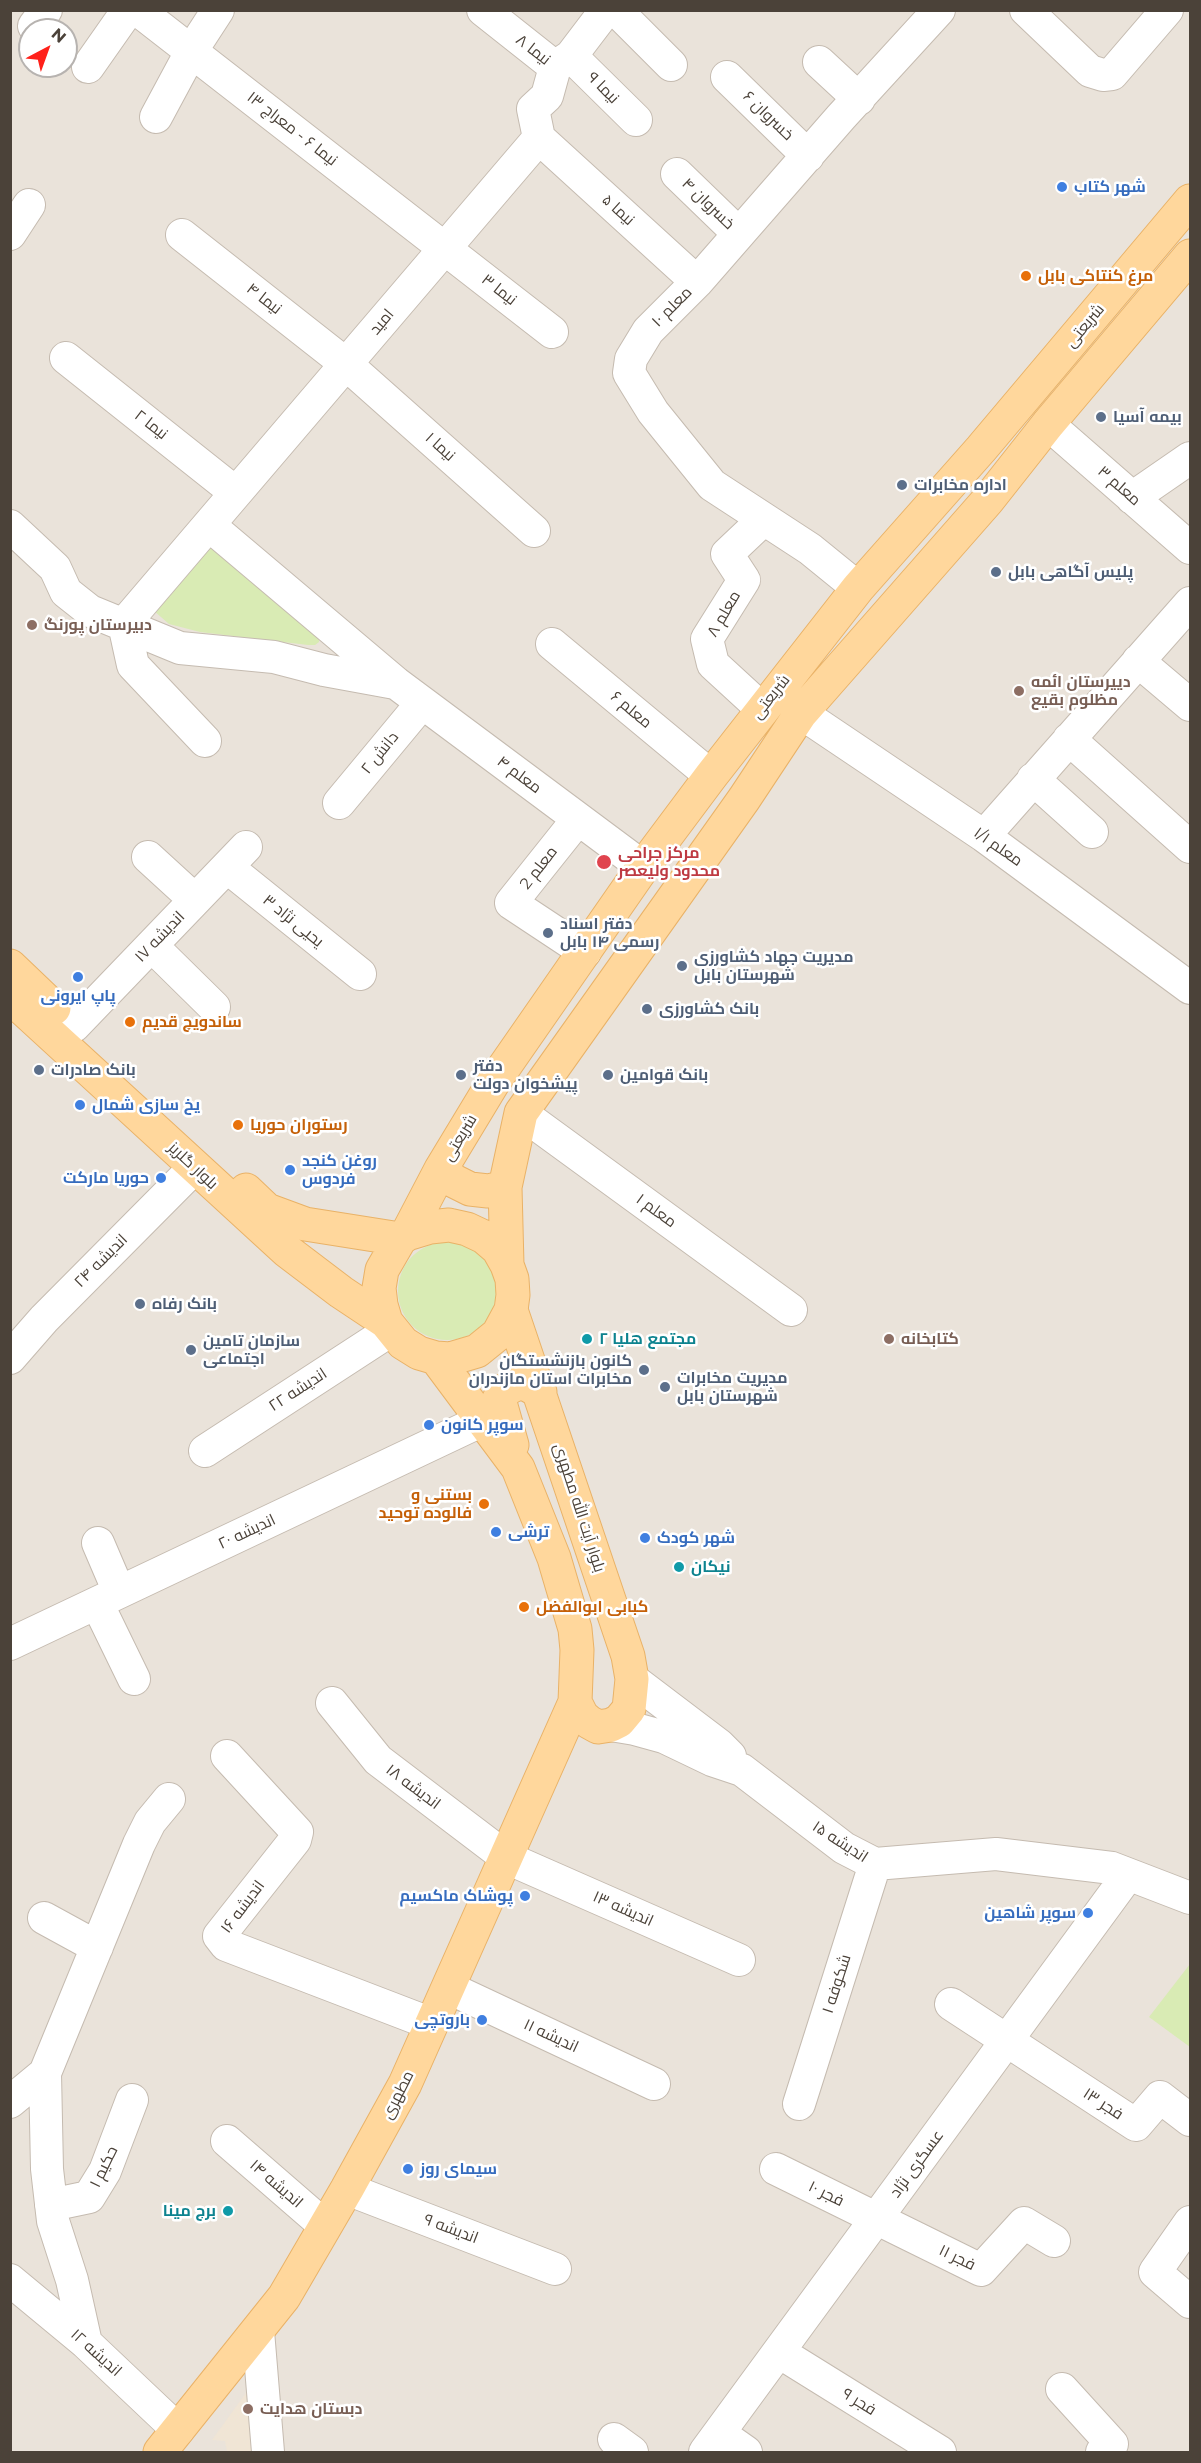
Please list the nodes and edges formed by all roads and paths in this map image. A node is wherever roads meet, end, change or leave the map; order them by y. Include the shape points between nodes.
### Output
1 (128, 10) edge
2 (138, 10) edge
3 (218, 10) edge
4 (483, 10) edge
5 (606, 10) edge
6 (616, 10) edge
7 (1026, 10) edge
8 (1167, 10) edge
9 (925, 16) edge
10 (192, 50) junction
11 (563, 61) junction
12 (819, 62) dead end
13 (671, 65) dead end
14 (88, 67) dead end
15 (727, 77) dead end
16 (859, 99) junction
17 (156, 117) dead end
18 (636, 120) dead end
19 (539, 138) junction
20 (808, 156) junction
21 (677, 174) dead end
22 (1191, 201) edge
23 (29, 205) dead end
24 (738, 233) junction
25 (10, 234) edge
26 (182, 235) dead end
27 (445, 248) junction
28 (1191, 256) edge
29 (697, 282) junction
30 (552, 332) dead end
31 (66, 358) dead end
32 (346, 364) junction
33 (1048, 424) junction
34 (1191, 458) edge
35 (959, 474) junction
36 (236, 493) junction
37 (1132, 498) junction
38 (988, 500) junction
39 (764, 519) junction
40 (209, 525) junction
41 (10, 526) edge
42 (534, 531) dead end
43 (1191, 548) edge
44 (858, 588) junction
45 (1191, 603) edge
46 (124, 624) junction
47 (552, 644) dead end
48 (1138, 661) junction
49 (396, 683) junction
50 (422, 703) junction
51 (1191, 705) edge
52 (762, 709) junction
53 (801, 713) junction
54 (1069, 739) junction
55 (205, 741) dead end
56 (711, 776) junction
57 (1033, 779) junction
58 (339, 803) dead end
59 (578, 819) junction
60 (1092, 832) dead end
61 (984, 837) junction
62 (1191, 847) edge
63 (148, 857) dead end
64 (237, 857) joint
65 (643, 867) junction
66 (195, 900) junction
67 (152, 946) junction
68 (585, 952) junction
69 (10, 966) edge
70 (360, 974) dead end
71 (1191, 988) edge
72 (10, 997) edge
73 (214, 1007) dead end
74 (74, 1026) junction
75 (521, 1113) junction
76 (194, 1167) junction
77 (441, 1169) junction
78 (505, 1187) junction
79 (404, 1237) junction
80 (507, 1265) junction
81 (511, 1310) junction
82 (791, 1310) dead end
83 (389, 1326) junction
84 (10, 1358) edge
85 (436, 1358) junction
86 (540, 1392) junction
87 (483, 1420) junction
88 (205, 1451) dead end
89 (518, 1468) junction
90 (98, 1543) dead end
91 (108, 1598) junction
92 (10, 1644) edge
93 (134, 1679) dead end
94 (575, 1702) junction
95 (332, 1703) dead end
96 (618, 1710) junction
97 (226, 1756) dead end
98 (742, 1770) junction
99 (533, 1796) junction
100 (169, 1799) dead end
101 (507, 1858) junction
102 (875, 1864) junction
103 (1128, 1875) junction
104 (1191, 1898) edge
105 (44, 1918) dead end
106 (97, 1947) junction
107 (739, 1960) dead end
108 (449, 1988) junction
109 (951, 2004) dead end
110 (432, 2024) junction
111 (1007, 2041) junction
112 (45, 2073) junction
113 (654, 2084) dead end
114 (132, 2100) dead end
115 (10, 2102) edge
116 (799, 2104) dead end
117 (1191, 2120) edge
118 (227, 2141) dead end
119 (776, 2169) dead end
120 (347, 2189) junction
121 (51, 2205) junction
122 (877, 2218) junction
123 (1191, 2222) edge
124 (325, 2226) junction
125 (1054, 2241) dead end
126 (555, 2269) dead end
127 (10, 2280) edge
128 (1191, 2302) edge
129 (258, 2331) junction
130 (86, 2343) junction
131 (779, 2352) junction
132 (1062, 2390) dead end
133 (169, 2441) edge
134 (712, 2443) edge
135 (268, 2452) edge
136 (746, 2452) edge
137 (939, 2452) edge
138 (1102, 2452) edge

1 - 14 street
2 - 10 street, نیما ۶ - معراج ۱۳
3 - 10 street
4 - 11 street, نیما ۸
5 - 11 street
6 - 13 street
7 - 8 street via 1090,71 1102,75 1112,74
9 - 16 street, معلم ۱۰
10 - 17 street
10 - 27 street, نیما ۶ - معراج ۱۳
11 - 18 street, نیما ۹
11 - 19 street via 546,96 533,109
12 - 16 street
15 - 20 street, خسروان ۶
16 - 20 street, معلم ۱۰
19 - 27 street, امید
19 - 29 street, نیما ۵
20 - 24 street, معلم ۱۰
21 - 24 street, خسروان ۴
22 - 35 main road, شریعتی
23 - 25 street
24 - 29 street, معلم ۱۰
26 - 32 street, نیما ۴
27 - 30 street, نیما ۳
27 - 32 street, امید
28 - 33 main road, شریعتی
29 - 39 street, معلم ۱۰ via 648,331 631,359 629,373 653,412 712,485
31 - 36 street, نیما ۲
32 - 36 street, امید
32 - 42 street, نیما ۱
33 - 37 street, معلم ۳
33 - 38 main road, شریعتی
34 - 37 street
35 - 38 main road
35 - 44 main road, شریعتی
36 - 40 street, امید
37 - 43 street, معلم ۳
38 - 53 main road, شریعتی
39 - 44 street, معلم ۱۰ via 810,549
39 - 52 street, معلم ۸ via 727,554 744,580 707,639 713,664
40 - 46 street, امید
40 - 49 street, معلم ۴
41 - 46 street via 56,568 66,592 90,611
44 - 52 main road, شریعتی
45 - 48 street
46 - 49 street via 180,648 274,657
46 - 55 street via 133,664
47 - 56 street, معلم ۶
48 - 51 street
48 - 54 street
49 - 50 street, معلم ۴
50 - 58 street, دانش ۲
50 - 59 street, معلم ۴
52 - 56 main road, شریعتی
53 - 61 street, معلم ۱/۱
53 - 75 main road, شریعتی
54 - 57 street
54 - 62 street
56 - 65 main road, شریعتی
57 - 60 street
57 - 61 street
59 - 65 street, معلم ۴
59 - 68 street, معلم 2 via 511,903
61 - 71 street, معلم ۱/۱
63 - 66 street
64 - 66 street, اندیشه ۱۷
64 - 70 street, یحیی نژاد ۳
65 - 68 main road, شریعتی
66 - 67 street, اندیشه ۱۷
67 - 73 street
67 - 74 street, اندیشه ۱۷
68 - 77 main road, شریعتی via 494,1083
69 - 74 main road, بلوار گلریز
72 - 76 main road, بلوار گلریز
74 - 79 main road, بلوار گلریز via 267,1210 325,1229
75 - 78 main road, شریعتی
75 - 82 street, معلم ۱
76 - 83 main road, بلوار گلریز via 287,1251
76 - 84 street, اندیشه ۲۴
77 - 78 main road via 470,1189 488,1191
77 - 79 main road, شریعتی
78 - 80 main road, شریعتی
79 - 80 main road via 430,1227 449,1225 467,1229 498,1249
79 - 83 main road via 382,1270 381,1305
80 - 81 main road via 512,1280
81 - 85 main road via 506,1323 488,1344 464,1356
81 - 86 main road, بلوار آیت الله مطهری
83 - 85 main road via 403,1343
83 - 88 street, اندیشه ۲۲
85 - 87 main road
86 - 89 main road via 526,1384 516,1384 499,1399
86 - 96 main road, بلوار آیت الله مطهری via 628,1656
87 - 89 main road
87 - 91 street, اندیشه ۲۰
89 - 94 main road via 554,1558 575,1629
90 - 91 street
91 - 92 street, اندیشه ۲۰
91 - 93 street
94 - 96 main road via 582,1716
94 - 99 main road, مطهری
95 - 101 street, اندیشه ۱۸ via 378,1760
96 - 98 street, اندیشه ۱۵ via 635,1729
96 - 98 street via 719,1745
96 - 99 main road
97 - 110 street, اندیشه ۱۶ via 297,1832 219,1936 226,1945
98 - 102 street, اندیشه ۱۵ via 844,1848
99 - 101 main road, مطهری
100 - 106 street via 150,1822
101 - 107 street, اندیشه ١٣
101 - 108 main road, مطهری
102 - 103 street, اندیشه ۱۵ via 996,1854 1112,1869
102 - 116 street, شکوفه ۱
103 - 104 street, اندیشه ۱۵
103 - 111 street, عسگری نژاد
105 - 106 street
106 - 112 street
108 - 110 main road, مطهری
108 - 113 street, اندیشه ۱۱
109 - 111 street
110 - 120 main road, مطهری via 405,2084
111 - 117 street, فجر ۱۳ via 1136,2125 1161,2097
111 - 122 street, عسگری نژاد
112 - 115 street
112 - 121 street
114 - 121 street, حکیم ۱ via 105,2171 89,2197
118 - 124 street, اندیشه ۱۴
119 - 122 street, فجر ۱۰
120 - 124 main road, مطهری
120 - 126 street, اندیشه ۹
121 - 130 street
122 - 125 street, فجر ۱۱ via 981,2270 1024,2223
122 - 131 street, عسگری نژاد
123 - 128 street via 1155,2272
124 - 129 main road, مطهری via 284,2297
127 - 130 street, اندیشه ۱۲
129 - 133 main road, مطهری
129 - 135 street
130 - 133 street, اندیشه ۱۲
131 - 134 street, عسگری نژاد
131 - 137 street, فجر ۹
132 - 138 street via 1112,2444
134 - 136 street

